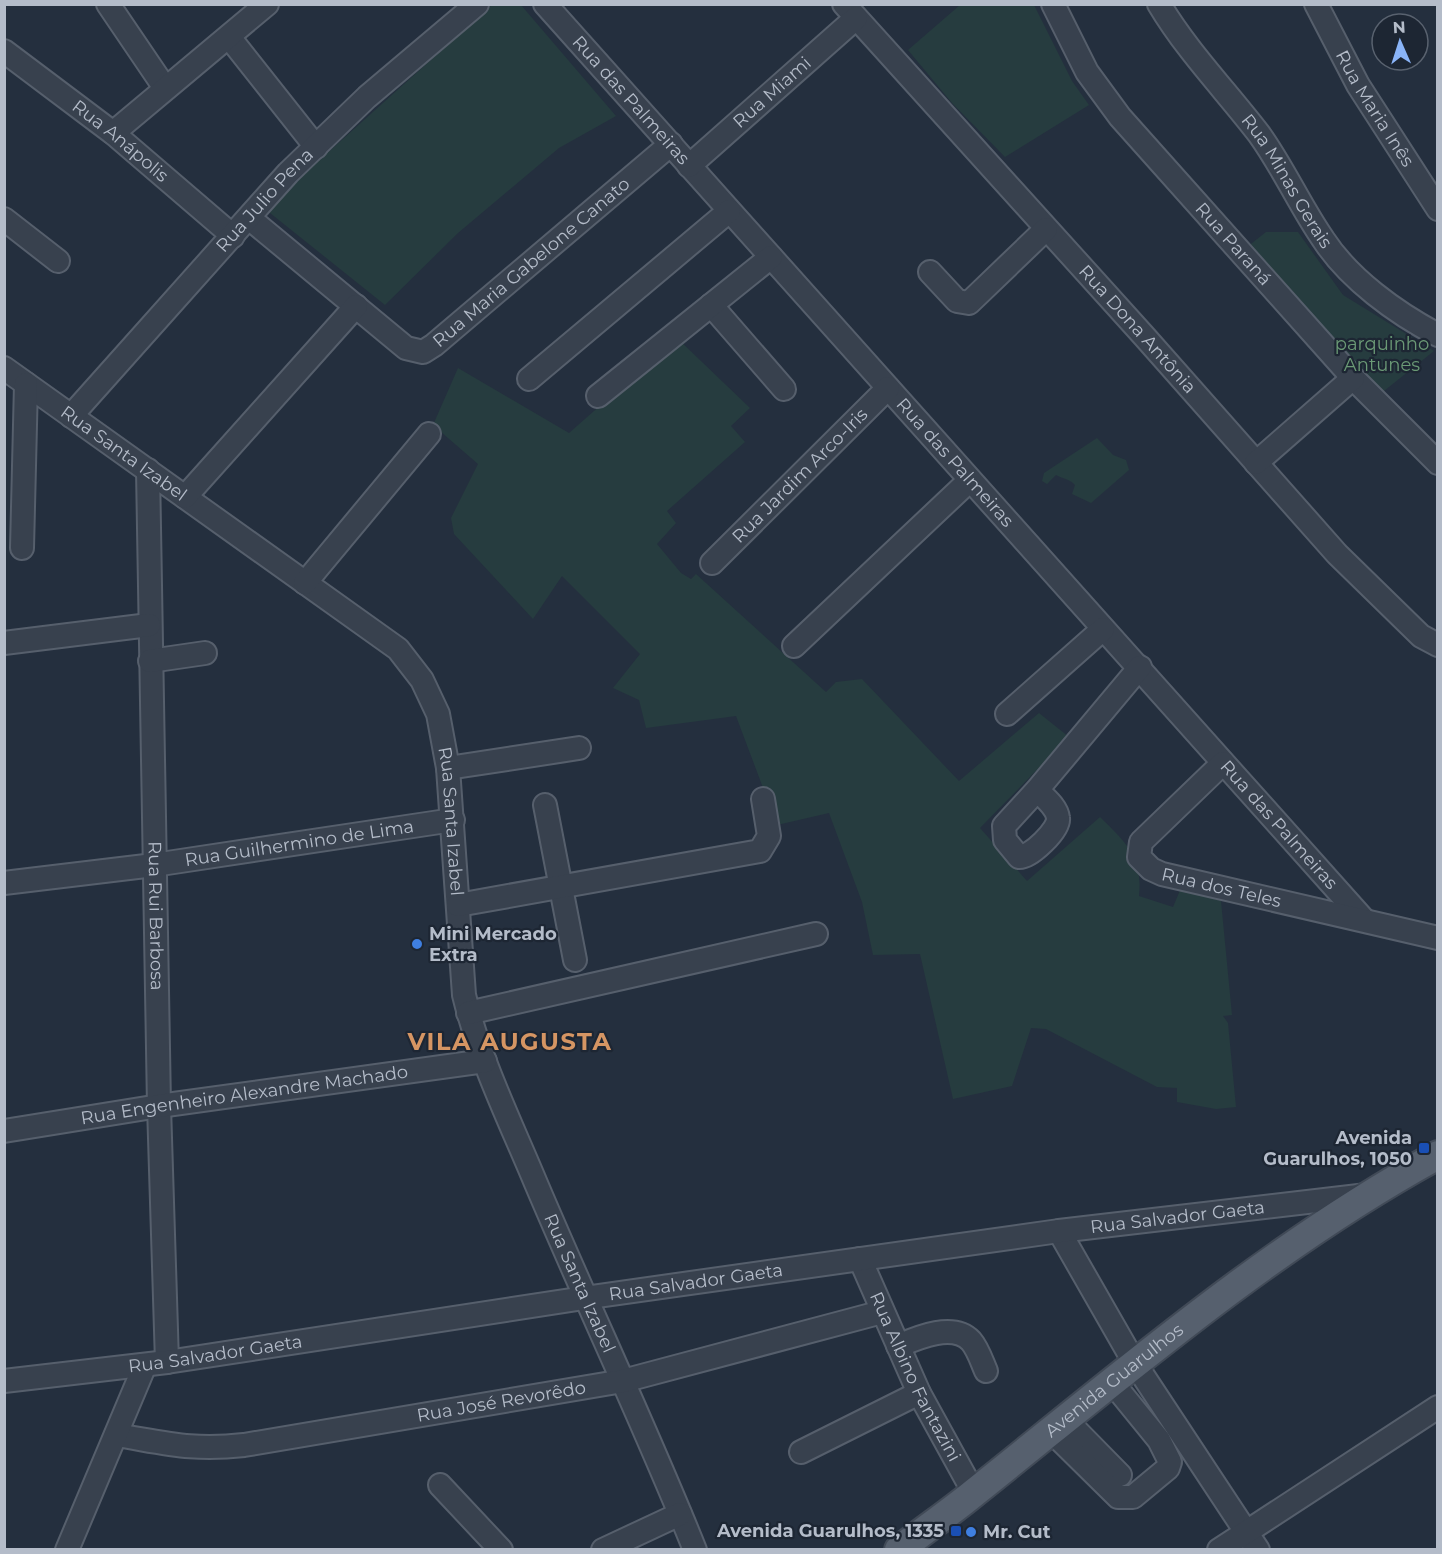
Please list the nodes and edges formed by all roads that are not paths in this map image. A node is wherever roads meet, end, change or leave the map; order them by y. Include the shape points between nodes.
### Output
1 (108, 4) edge
2 (267, 4) edge
3 (477, 4) edge
4 (545, 4) edge
5 (1053, 4) edge
6 (1159, 4) edge
7 (1316, 4) edge
8 (850, 11) edge
9 (229, 37) junction
10 (5, 54) edge
11 (165, 88) junction
12 (113, 133) junction
13 (670, 144) junction
14 (316, 147) junction
15 (689, 166) junction
16 (1436, 206) edge
17 (729, 211) junction
18 (249, 218) junction
19 (4, 219) edge
20 (1046, 229) junction
21 (233, 236) junction
22 (771, 257) junction
23 (58, 261) dead end
24 (930, 272) dead end
25 (711, 305) junction
26 (356, 306) junction
27 (1437, 335) edge
28 (4, 368) edge
29 (1353, 378) junction
30 (529, 379) dead end
31 (26, 384) junction
32 (888, 388) junction
33 (784, 389) dead end
34 (598, 396) dead end
35 (71, 416) junction
36 (429, 434) dead end
37 (1437, 463) edge
38 (1257, 464) junction
39 (148, 470) junction
40 (970, 480) junction
41 (184, 497) junction
42 (22, 548) dead end
43 (712, 563) dead end
44 (305, 583) junction
45 (149, 625) junction
46 (1103, 629) junction
47 (4, 643) edge
48 (1437, 645) edge
49 (794, 646) dead end
50 (205, 653) dead end
51 (150, 661) junction
52 (1140, 667) junction
53 (1007, 714) dead end
54 (579, 748) dead end
55 (1223, 763) junction
56 (448, 768) junction
57 (1037, 790) dead end
58 (763, 799) dead end
59 (545, 805) dead end
60 (453, 820) junction
61 (154, 865) junction
62 (4, 883) edge
63 (559, 887) junction
64 (458, 904) junction
65 (1364, 920) junction
66 (816, 934) dead end
67 (1437, 938) edge
68 (575, 960) dead end
69 (468, 1012) junction
70 (484, 1061) junction
71 (159, 1106) junction
72 (4, 1131) edge
73 (1437, 1155) edge
74 (1437, 1172) edge
75 (1371, 1194) junction
76 (1282, 1205) junction
77 (1335, 1218) junction
78 (1059, 1231) junction
79 (1306, 1236) junction
80 (860, 1259) junction
81 (584, 1298) junction
82 (882, 1312) junction
83 (898, 1346) junction
84 (1134, 1362) junction
85 (156, 1363) junction
86 (986, 1371) dead end
87 (4, 1381) edge
88 (623, 1381) junction
89 (1111, 1381) junction
90 (919, 1393) junction
91 (1434, 1417) edge
92 (1058, 1424) junction
93 (116, 1435) junction
94 (801, 1452) dead end
95 (1120, 1475) dead end
96 (440, 1485) dead end
97 (974, 1493) junction
98 (680, 1514) junction
99 (1252, 1540) edge
100 (67, 1550) edge
101 (501, 1550) edge
102 (603, 1550) edge
103 (695, 1550) edge
104 (899, 1550) edge
105 (1219, 1550) edge

1 - 11 street
2 - 9 street
3 - 14 street, Rua Julio Pena via 367,97
4 - 13 street, Rua das Palmeiras
5 - 29 street, Rua Paraná via 1087,72 1120,117
6 - 27 street, Rua Minas Gerais via 1209,76 1273,155 1337,258 1406,316
7 - 16 street, Rua Maria Inês via 1358,85
8 - 15 street, Rua Miami
8 - 20 street, Rua Dona Antônia
9 - 11 street
9 - 14 street
10 - 12 street, Rua Anápolis
11 - 12 street
12 - 21 street, Rua Anápolis
13 - 15 street, Rua das Palmeiras
13 - 26 street, Rua Maria Gabelone Canato via 428,350 406,348
14 - 18 street, Rua Julio Pena
15 - 17 street, Rua das Palmeiras
17 - 22 street, Rua das Palmeiras
17 - 30 street
18 - 21 street, Rua Julio Pena
18 - 26 street, Rua Maria Gabelone Canato
19 - 23 street
20 - 24 street via 969,303 957,301
20 - 38 street, Rua Dona Antônia
21 - 35 street, Rua Julio Pena
22 - 25 street
22 - 32 street, Rua das Palmeiras
25 - 33 street
25 - 34 street
26 - 41 street
28 - 31 street, Rua Santa Izabel
29 - 37 street, Rua Paraná
29 - 38 street
31 - 35 street, Rua Santa Izabel
31 - 42 street
32 - 40 street, Rua das Palmeiras
32 - 43 street, Rua Jardim Arco-Iris
35 - 39 street, Rua Santa Izabel
36 - 44 street
38 - 48 street, Rua Dona Antônia via 1337,554 1421,636
39 - 41 street, Rua Santa Izabel
39 - 45 street, Rua Rui Barbosa
40 - 46 street, Rua das Palmeiras
40 - 49 street
41 - 44 street, Rua Santa Izabel
44 - 56 street, Rua Santa Izabel via 398,649 422,680 438,714
45 - 47 street
45 - 51 street, Rua Rui Barbosa
46 - 52 street, Rua das Palmeiras
46 - 53 street
50 - 51 street
51 - 61 street, Rua Rui Barbosa
52 - 55 street, Rua das Palmeiras
52 - 57 street
54 - 56 street
55 - 65 street, Rua das Palmeiras
55 - 65 street, Rua dos Teles via 1141,842 1138,857 1143,864 1162,874
56 - 60 street, Rua Santa Izabel
58 - 63 street via 769,836 760,851
59 - 63 street
60 - 61 street, Rua Guilhermino de Lima
60 - 64 street, Rua Santa Izabel
61 - 62 street, Rua Guilhermino de Lima
61 - 71 street, Rua Rui Barbosa
63 - 64 street
63 - 68 street
64 - 69 street, Rua Santa Izabel
65 - 67 street, Rua dos Teles
66 - 69 street
69 - 70 street, Rua Santa Izabel
70 - 71 street, Rua Engenheiro Alexandre Machado
70 - 81 street, Rua Santa Izabel
71 - 72 street, Rua Engenheiro Alexandre Machado
71 - 85 street, Rua Rui Barbosa
73 - 75 main road, Avenida Guarulhos
74 - 77 main road, Avenida Guarulhos
75 - 76 street, Rua Salvador Gaeta
75 - 77 main road, Avenida Guarulhos
76 - 78 street, Rua Salvador Gaeta
76 - 79 street, Rua Salvador Gaeta via 1301,1215
77 - 79 main road, Avenida Guarulhos
78 - 80 street, Rua Salvador Gaeta
78 - 84 street
79 - 84 main road, Avenida Guarulhos
80 - 81 street, Rua Salvador Gaeta
80 - 82 street, Rua Albino Fantazini
81 - 85 street, Rua Salvador Gaeta
81 - 88 street, Rua Santa Izabel
82 - 83 street, Rua Albino Fantazini
82 - 88 street, Rua José Revorêdo
83 - 86 street via 931,1334 963,1335 971,1341
83 - 90 street, Rua Albino Fantazini
84 - 89 main road, Avenida Guarulhos
84 - 99 street
85 - 87 street, Rua Salvador Gaeta
85 - 93 street
88 - 93 street, Rua José Revorêdo via 207,1449
88 - 98 street, Rua Santa Izabel
89 - 92 main road, Avenida Guarulhos
89 - 92 street via 1159,1440 1170,1462 1133,1497 1118,1497
90 - 94 street
90 - 97 street, Rua Albino Fantazini
91 - 99 street
92 - 95 street
92 - 97 main road, Avenida Guarulhos
93 - 100 street
96 - 101 street
97 - 104 main road, Avenida Guarulhos
98 - 102 street
98 - 103 street, Rua Santa Izabel
99 - 105 street

